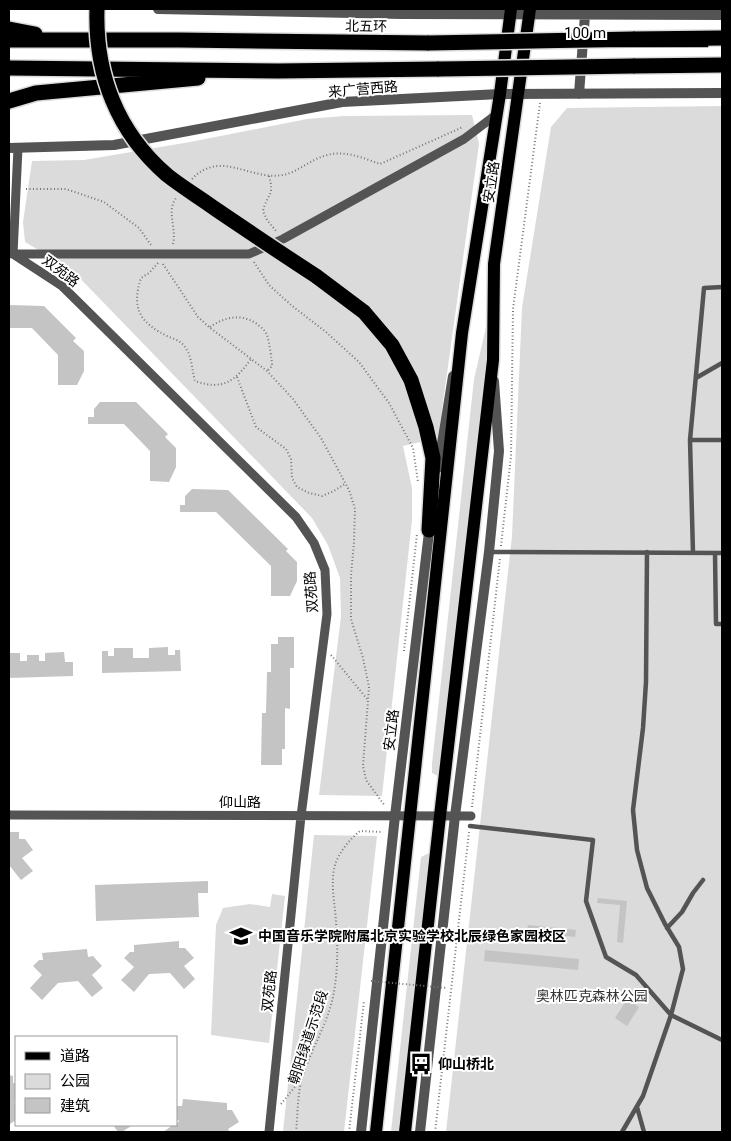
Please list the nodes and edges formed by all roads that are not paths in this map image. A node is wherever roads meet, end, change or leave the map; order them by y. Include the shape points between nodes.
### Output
1 (97, 9) edge
2 (158, 9) edge
3 (423, 9) edge
4 (511, 12) edge
5 (530, 12) edge
6 (464, 15) junction
7 (585, 15) junction
8 (722, 15) edge
9 (9, 29) edge
10 (722, 38) edge
11 (9, 40) edge
12 (63, 40) junction
13 (722, 65) edge
14 (9, 68) edge
15 (278, 71) junction
16 (722, 93) edge
17 (500, 94) junction
18 (519, 94) junction
19 (579, 94) junction
20 (9, 102) edge
21 (497, 114) junction
22 (13, 148) edge
23 (11, 254) edge
24 (722, 287) edge
25 (462, 333) junction
26 (493, 360) junction
27 (722, 363) edge
28 (696, 378) junction
29 (690, 440) junction
30 (722, 440) edge
31 (423, 530) junction
32 (489, 552) junction
33 (647, 552) junction
34 (693, 552) junction
35 (715, 553) junction
36 (722, 553) edge
37 (722, 624) edge
38 (389, 813) junction
39 (9, 815) edge
40 (301, 816) junction
41 (411, 816) junction
42 (440, 816) junction
43 (455, 816) junction
44 (471, 816) dead end
45 (470, 826) dead end
46 (704, 880) dead end
47 (667, 928) junction
48 (671, 1015) junction
49 (722, 1040) edge
50 (637, 1107) junction
51 (269, 1132) edge
52 (361, 1132) edge
53 (376, 1132) edge
54 (405, 1132) edge
55 (420, 1132) edge
56 (622, 1132) edge
57 (644, 1132) edge

1 - 31 highway, bridge via 96,35 103,77 120,118 139,147 167,175 364,312 392,346 411,380 433,458
2 - 6 street
3 - 6 street
4 - 5 street
4 - 6 street
4 - 17 main road, 安立路
5 - 7 street
5 - 18 main road, 安立路
7 - 8 street
7 - 19 street
9 - 12 highway
10 - 12 highway, 北五环, bridge via 429,43
11 - 12 highway, 北五环
13 - 15 highway, bridge
14 - 15 highway
15 - 20 highway via 36,93
16 - 19 street, 来广营西路
17 - 18 street, 来广营西路
17 - 21 main road, 安立路
17 - 22 street, 来广营西路 via 342,102 114,144
18 - 19 street, 来广营西路
18 - 26 main road, 安立路 via 494,264
21 - 23 street via 464,139 283,239 249,254
21 - 25 main road, 安立路
22 - 23 street via 16,188
23 - 40 street, 双苑路 via 62,286 296,517 314,543 325,570 327,614
24 - 28 lane via 704,288
25 - 31 street, 安立路
25 - 41 main road, 安立路
26 - 32 street, 安立路 via 500,451
26 - 42 main road, 安立路
27 - 28 lane
28 - 29 lane
29 - 30 lane
29 - 34 lane
31 - 38 street, 安立路
32 - 33 lane
32 - 43 street, 安立路
33 - 34 lane
33 - 47 lane via 646,682 633,810 637,850 647,888
34 - 35 lane
35 - 36 lane
35 - 37 lane via 716,624
38 - 40 street, 仰山路
38 - 41 street, 仰山路
38 - 52 street, 安立路
39 - 40 street, 仰山路
40 - 51 street, 双苑路
41 - 42 street, 仰山路
41 - 53 main road, 安立路
42 - 43 street, 仰山路
42 - 54 main road, 安立路
43 - 44 street, 仰山路
43 - 55 street, 安立路
45 - 48 lane via 594,840 586,901 606,957 636,975
46 - 47 lane
47 - 48 lane via 679,947 683,969
48 - 49 lane
48 - 50 lane
50 - 56 lane
50 - 57 lane

